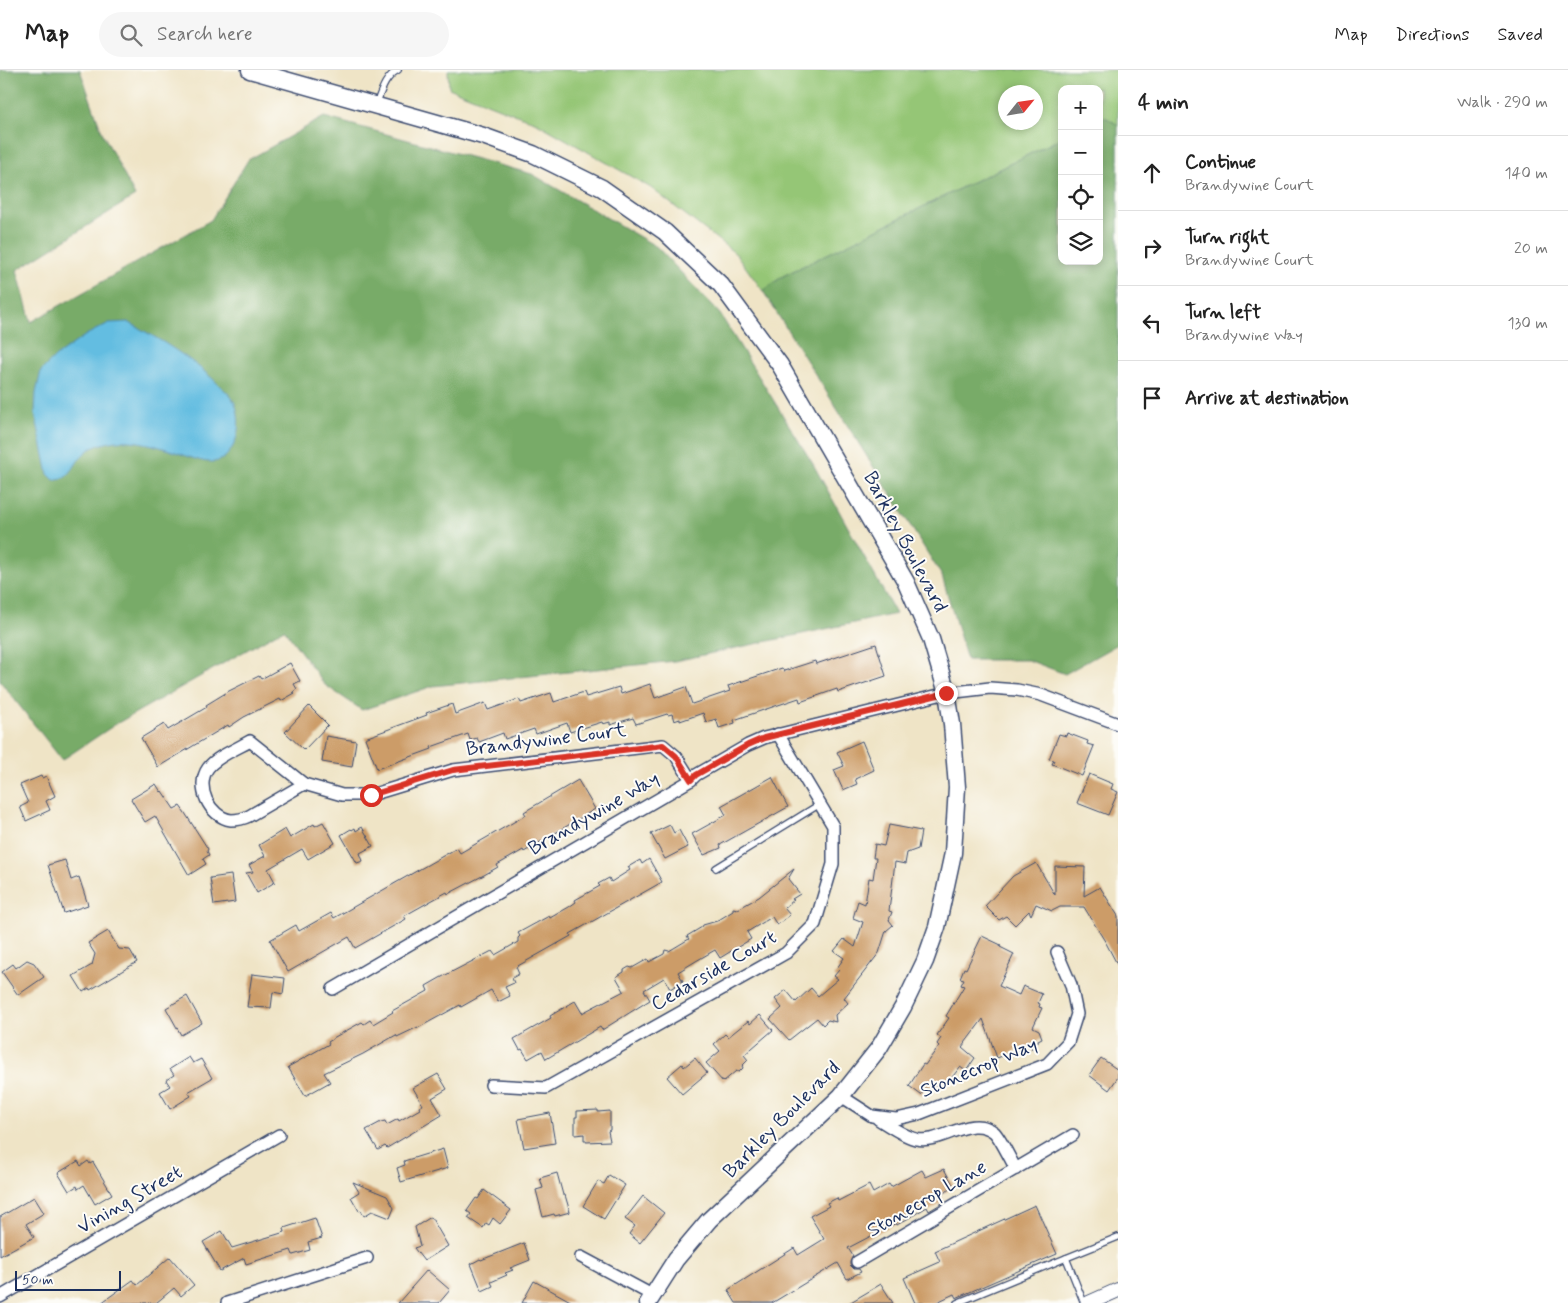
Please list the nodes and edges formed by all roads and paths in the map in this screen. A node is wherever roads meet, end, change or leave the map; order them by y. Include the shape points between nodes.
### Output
1 (250, 70) edge
2 (398, 70) edge
3 (376, 106) junction
4 (946, 693) junction
5 (1118, 724) edge
6 (778, 734) junction
7 (691, 780) junction
8 (304, 784) junction
9 (820, 804) junction
10 (716, 868) dead end
11 (1057, 952) dead end
12 (333, 989) dead end
13 (491, 1085) dead end
14 (841, 1096) junction
15 (872, 1116) junction
16 (279, 1135) dead end
17 (1073, 1135) dead end
18 (1016, 1169) junction
19 (1118, 1237) edge
20 (581, 1257) dead end
21 (368, 1258) dead end
22 (1066, 1258) junction
23 (857, 1262) dead end
24 (1118, 1290) edge
25 (0, 1296) edge
26 (650, 1299) edge
27 (227, 1303) edge
28 (957, 1303) edge
29 (1084, 1303) edge
30 (1089, 1303) edge

1 - 3 main road, Barkley Boulevard
2 - 3 lane via 387,79
3 - 4 main road, Barkley Boulevard via 483,136 533,154 602,188 665,232 721,285 780,365 906,582 931,640
4 - 5 street, Brandywine Way via 990,688 1017,690 1060,701
4 - 6 street, Brandywine Way
4 - 14 main road, Barkley Boulevard via 958,787 954,853 937,927 903,1007 879,1048
6 - 7 street, Brandywine Way via 748,745
6 - 9 street, Cedarside Court
7 - 8 street, Brandywine Court via 676,756 663,745 453,770 371,795 342,795
7 - 12 street, Brandywine Way
8 - 8 street, Brandywine Court via 250,741 214,762 207,769 202,788 214,811 230,820 241,820
9 - 10 lane
9 - 13 street, Cedarside Court via 833,826 833,864 815,924 786,953 546,1088
11 - 15 street, Stonecrop Way via 1071,985 1077,1014 1068,1042 1047,1064 920,1114 896,1118
14 - 15 street, Stonecrop Way
14 - 26 main road, Barkley Boulevard via 709,1220 676,1258
15 - 18 street, Stonecrop Lane via 915,1139 931,1140 970,1126 982,1127 994,1132
16 - 25 street, Vining Street
17 - 18 street, Stonecrop Lane
18 - 23 street, Stonecrop Lane
19 - 22 lane
20 - 26 street
21 - 27 street
22 - 28 lane
22 - 29 lane
24 - 30 street

